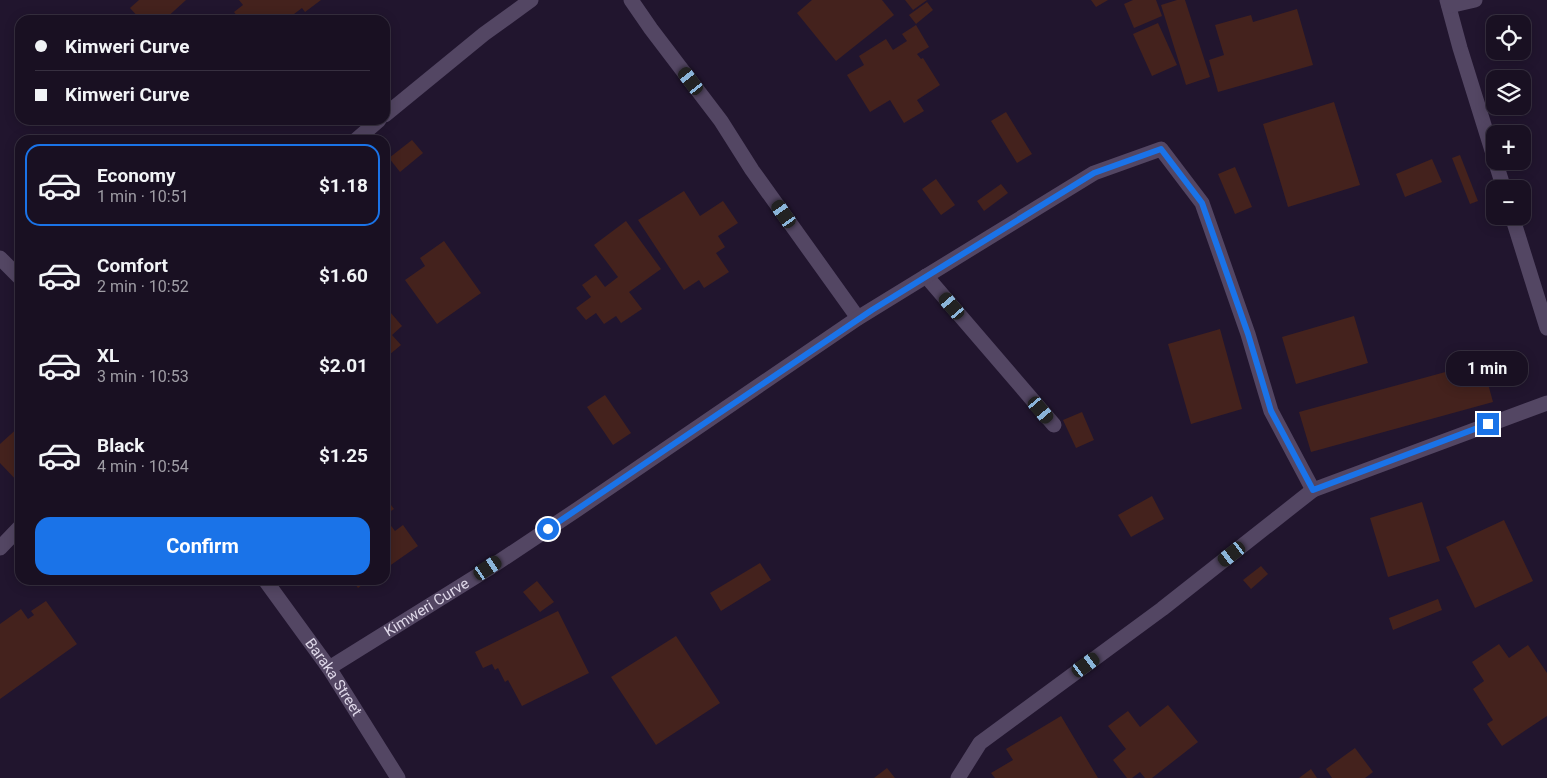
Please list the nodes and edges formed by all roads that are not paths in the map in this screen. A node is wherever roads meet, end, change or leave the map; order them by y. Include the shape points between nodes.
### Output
1 (531, 0) edge
2 (632, 0) edge
3 (1475, 0) edge
4 (1448, 3) edge
5 (390, 111) edge
6 (373, 125) edge
7 (362, 135) edge
8 (1501, 180) edge
9 (1515, 225) edge
10 (0, 258) edge
11 (15, 273) edge
12 (926, 276) junction
13 (858, 318) junction
14 (1547, 328) edge
15 (1547, 403) edge
16 (1054, 425) dead end
17 (1313, 490) junction
18 (15, 532) edge
19 (0, 548) edge
20 (268, 585) edge
21 (329, 668) junction
22 (398, 778) edge
23 (958, 778) edge

1 - 5 street
2 - 13 street
3 - 4 street
4 - 8 street
6 - 7 street
9 - 14 street
10 - 11 street
12 - 13 street, Kimweri Curve
12 - 16 street
12 - 17 street, Kimweri Curve via 1094,173 1161,149 1202,203 1271,411
13 - 21 street, Kimweri Curve via 570,515
15 - 17 street
17 - 23 street via 1162,609 980,743
18 - 19 street
20 - 21 street, Baraka Street
21 - 22 street, Baraka Street

